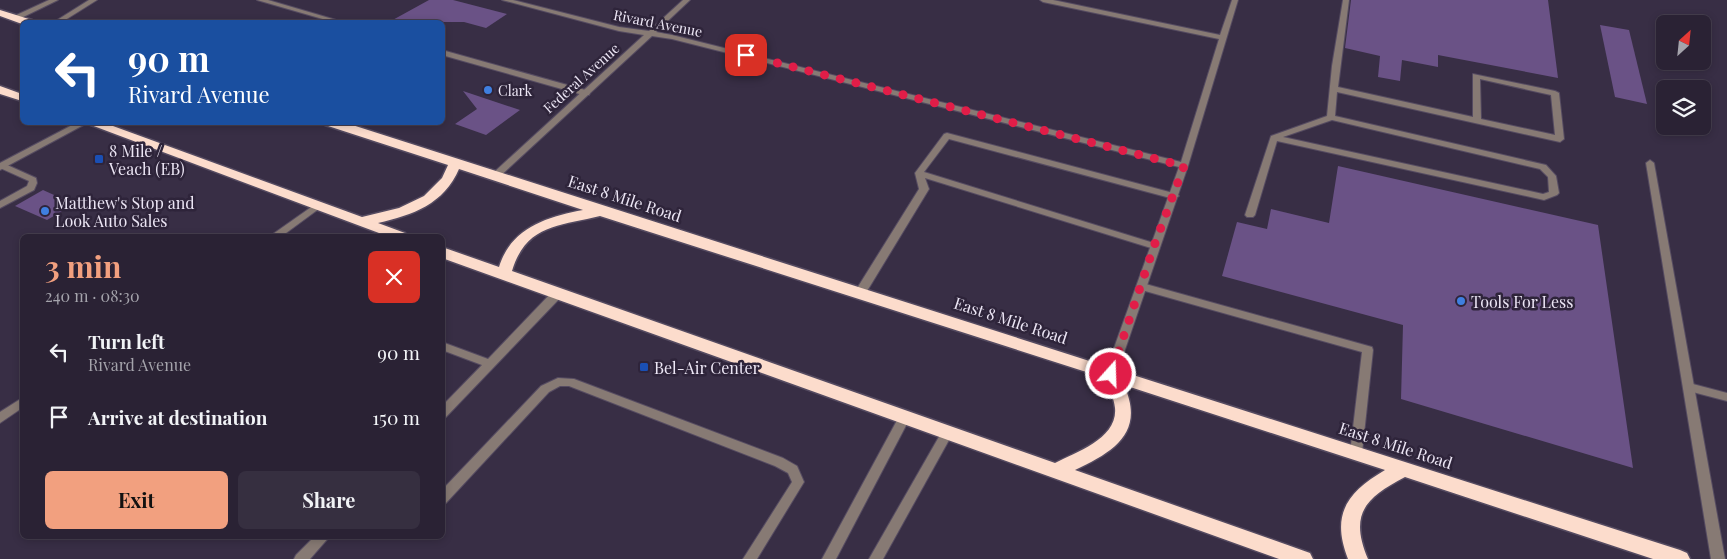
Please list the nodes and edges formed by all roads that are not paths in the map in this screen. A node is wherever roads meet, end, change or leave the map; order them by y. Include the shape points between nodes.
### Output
1 (55, 0) edge
2 (94, 0) edge
3 (260, 0) edge
4 (505, 0) edge
5 (687, 0) edge
6 (1043, 0) edge
7 (1235, 0) edge
8 (1346, 0) edge
9 (0, 13) edge
10 (14, 18) junction
11 (21, 20) edge
12 (61, 20) edge
13 (331, 20) edge
14 (650, 34) junction
15 (1223, 38) junction
16 (445, 53) edge
17 (1334, 89) junction
18 (5, 91) edge
19 (20, 91) edge
20 (586, 93) junction
21 (20, 97) edge
22 (1331, 117) junction
23 (1476, 121) junction
24 (79, 125) edge
25 (98, 125) edge
26 (338, 125) edge
27 (1274, 138) junction
28 (1650, 163) dead end
29 (455, 164) junction
30 (1184, 166) junction
31 (1, 167) edge
32 (919, 173) junction
33 (494, 177) junction
34 (1174, 196) junction
35 (0, 205) edge
36 (317, 206) junction
37 (601, 212) junction
38 (1250, 215) dead end
39 (360, 222) junction
40 (279, 234) edge
41 (394, 234) edge
42 (1154, 246) junction
43 (445, 253) edge
44 (504, 274) junction
45 (1142, 287) junction
46 (558, 293) junction
47 (860, 293) junction
48 (445, 347) edge
49 (490, 364) junction
50 (1111, 374) junction
51 (1689, 386) junction
52 (1727, 397) edge
53 (20, 403) edge
54 (445, 411) edge
55 (905, 416) junction
56 (0, 418) edge
57 (948, 431) junction
58 (1356, 453) junction
59 (1404, 469) junction
60 (1058, 470) junction
61 (445, 496) edge
62 (321, 539) edge
63 (301, 559) edge
64 (750, 559) edge
65 (829, 559) edge
66 (876, 559) edge
67 (1303, 559) edge
68 (1358, 559) edge
69 (1680, 559) edge
70 (1718, 559) edge

1 - 10 street
2 - 12 street
3 - 13 street
4 - 14 street, Rivard Avenue via 619,30
5 - 14 street, Federal Avenue
6 - 15 street
7 - 15 street
8 - 17 street
9 - 10 highway
10 - 11 highway
14 - 20 street, Federal Avenue
14 - 30 street, Rivard Avenue
15 - 30 street
16 - 20 street
17 - 22 street
17 - 23 street
18 - 19 highway
18 - 21 highway
20 - 33 street, Federal Avenue
22 - 27 street
22 - 27 street via 1543,167 1552,176 1554,194 1544,197
23 - 23 street via 1514,129 1560,139 1555,93 1476,76
24 - 31 street
25 - 36 highway
26 - 29 highway, East 8 Mile Road
27 - 38 street
28 - 51 street
29 - 33 highway, East 8 Mile Road
29 - 39 highway via 443,188 423,203 390,216
30 - 34 street
31 - 35 street via 33,183 31,188
32 - 34 street via 947,136
32 - 42 street
32 - 47 street via 924,189
33 - 37 highway, East 8 Mile Road
34 - 42 street
36 - 39 highway
36 - 40 street
37 - 44 highway via 566,217 533,230 512,249
37 - 47 highway, East 8 Mile Road
39 - 41 highway
42 - 45 street
43 - 44 highway
44 - 46 highway
45 - 50 street
45 - 58 street via 1368,350
46 - 49 street
46 - 55 highway
47 - 50 highway, East 8 Mile Road
48 - 49 street
49 - 54 street
50 - 58 highway, East 8 Mile Road
50 - 60 highway via 1121,397 1123,425 1096,451
51 - 52 street
51 - 70 street
53 - 56 street
55 - 57 highway
55 - 65 street
57 - 60 highway
57 - 66 street
58 - 59 highway, East 8 Mile Road
59 - 68 highway via 1379,481 1354,507 1349,520 1350,537
59 - 69 highway, East 8 Mile Road
60 - 67 highway
61 - 64 street via 545,389 558,382 570,382 793,470 798,482
62 - 63 street

